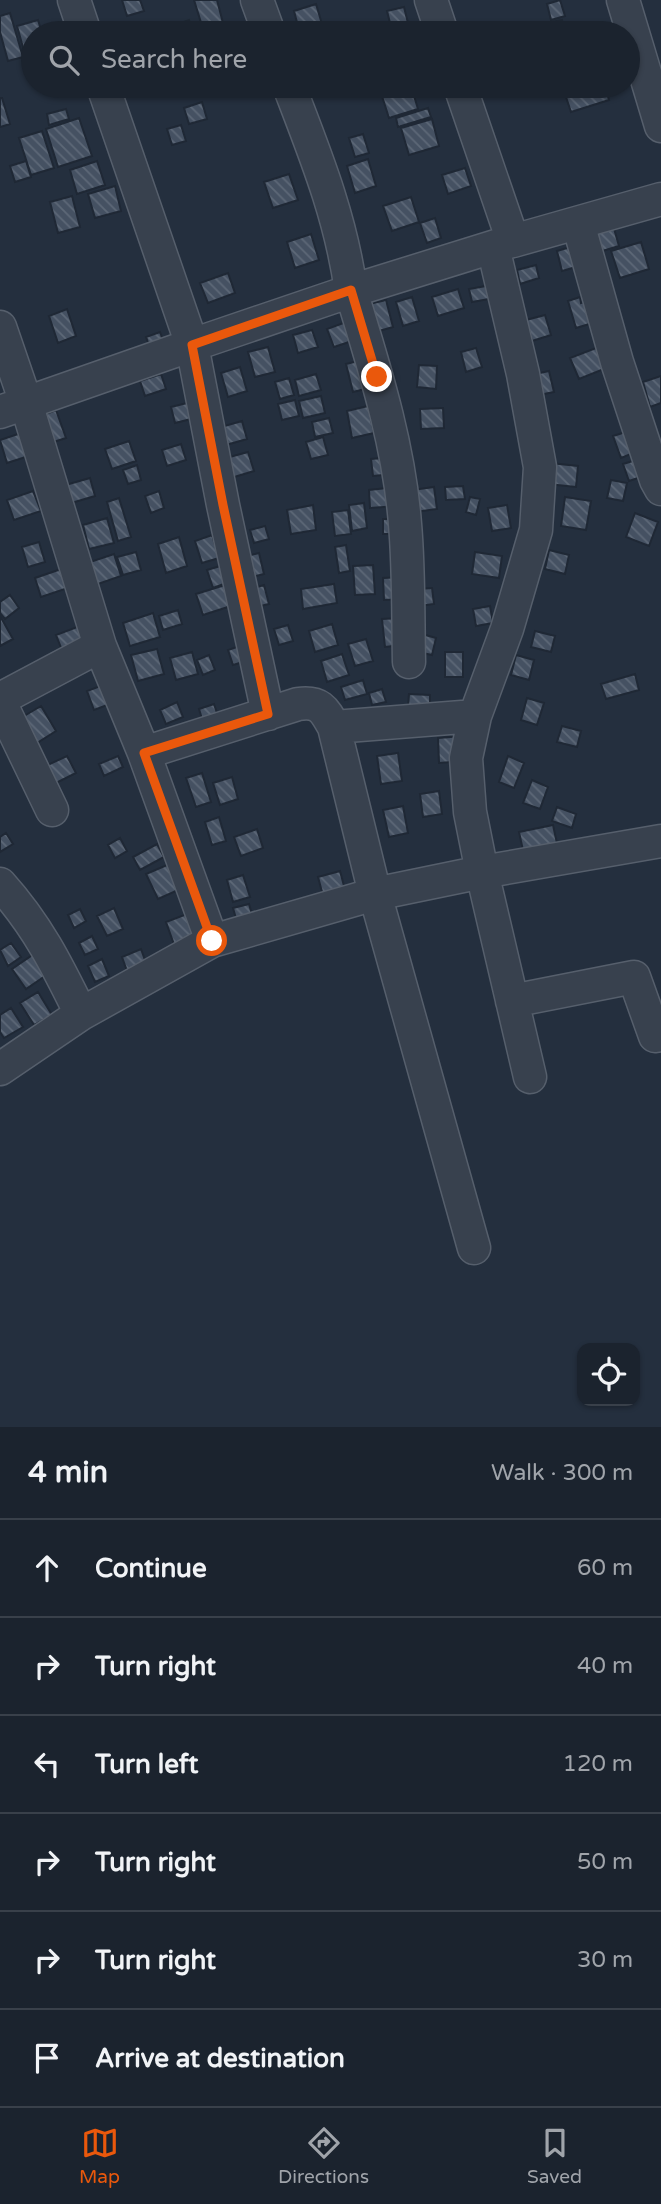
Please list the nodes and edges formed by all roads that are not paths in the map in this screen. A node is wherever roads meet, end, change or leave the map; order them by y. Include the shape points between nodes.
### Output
1 (74, 0) edge
2 (257, 0) edge
3 (431, 0) edge
4 (623, 0) edge
5 (81, 21) edge
6 (265, 21) edge
7 (438, 21) edge
8 (629, 21) edge
9 (640, 56) edge
10 (107, 98) edge
11 (294, 98) edge
12 (463, 98) edge
13 (661, 126) edge
14 (661, 199) edge
15 (578, 223) junction
16 (503, 244) junction
17 (351, 290) junction
18 (0, 327) edge
19 (192, 345) junction
20 (13, 408) edge
21 (661, 489) edge
22 (100, 646) junction
23 (409, 662) dead end
24 (0, 701) edge
25 (268, 714) junction
26 (475, 716) junction
27 (334, 727) junction
28 (144, 753) junction
29 (52, 810) dead end
30 (661, 841) edge
31 (482, 872) junction
32 (0, 884) edge
33 (375, 894) junction
34 (212, 941) junction
35 (512, 1001) junction
36 (81, 1014) junction
37 (661, 1035) edge
38 (0, 1069) edge
39 (530, 1077) dead end
40 (474, 1248) dead end

1 - 5 street
2 - 6 street
3 - 7 street
4 - 8 street
9 - 13 street
10 - 19 street
11 - 17 street via 327,183
12 - 16 street
14 - 15 street
15 - 16 street
15 - 21 street via 617,362
16 - 17 street
16 - 26 street via 540,467 536,530
17 - 19 street
17 - 23 street via 394,449 405,523
18 - 20 street
19 - 20 street
19 - 25 street
20 - 22 street
22 - 24 street
22 - 28 street
24 - 29 street
25 - 27 street via 311,702 325,710
25 - 28 street
26 - 27 street
26 - 31 street via 466,758 470,812
27 - 33 street
28 - 34 street
30 - 31 street
31 - 33 street
31 - 35 street
32 - 36 street via 45,942
33 - 34 street
33 - 40 street
34 - 36 street
35 - 37 street via 634,977 654,1036
35 - 39 street
36 - 38 street

